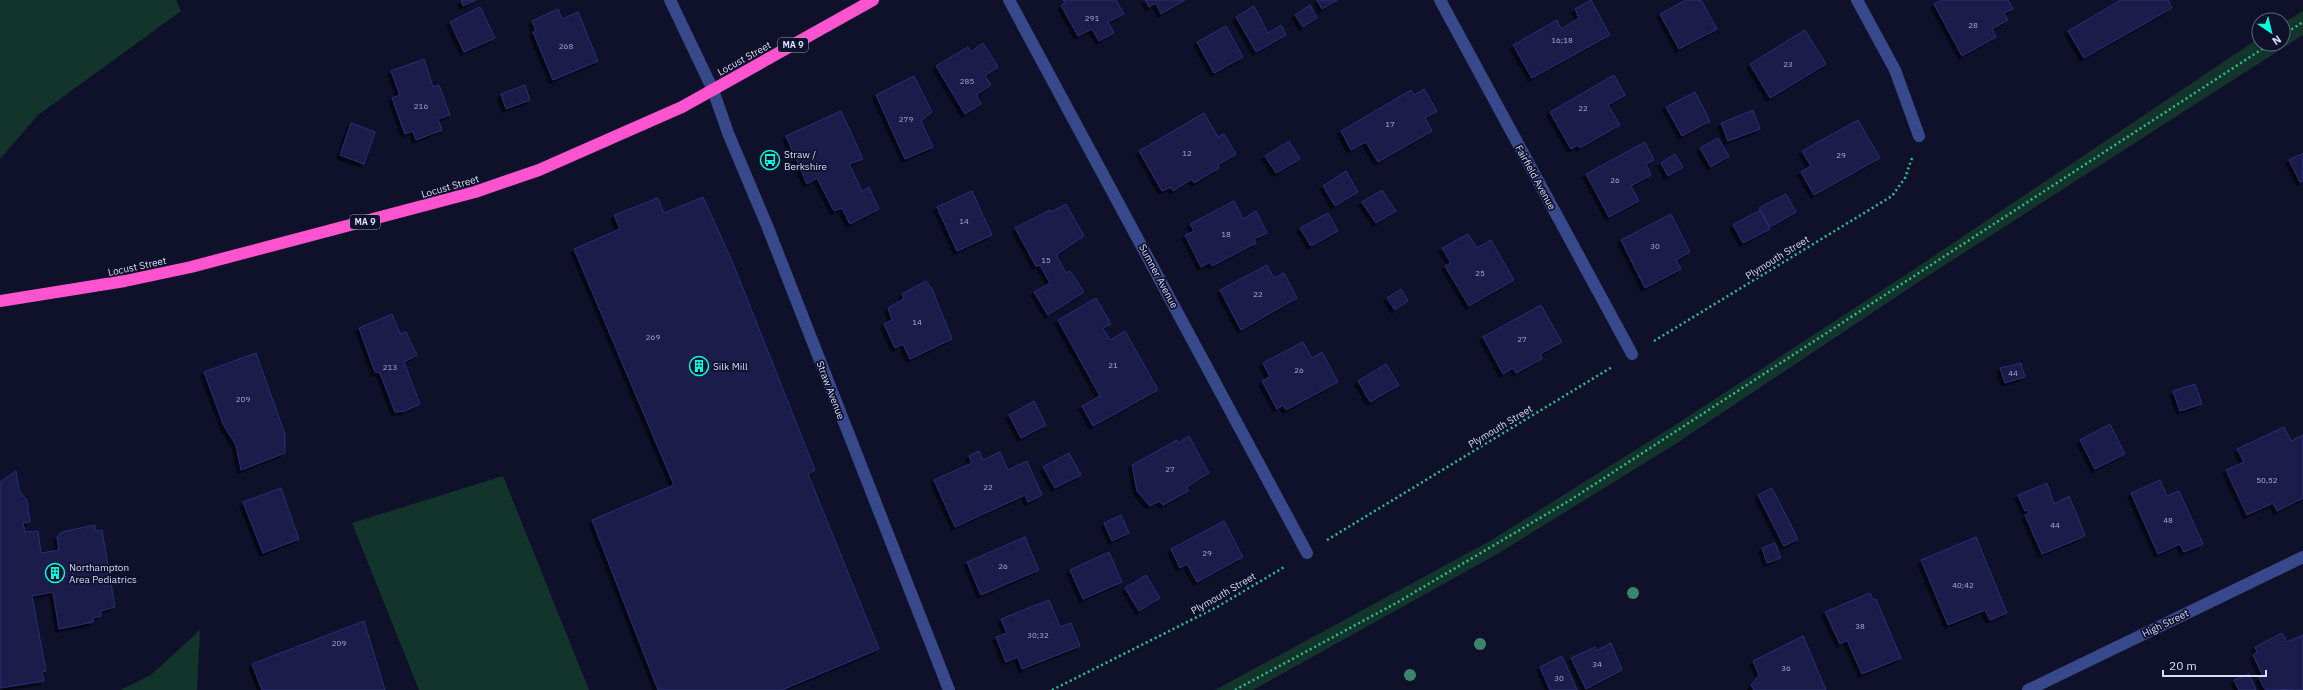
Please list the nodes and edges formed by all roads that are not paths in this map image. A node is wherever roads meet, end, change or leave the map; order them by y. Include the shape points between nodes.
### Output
1 (670, 0) edge
2 (873, 0) edge
3 (1009, 0) edge
4 (1440, 0) edge
5 (1857, 0) edge
6 (713, 90) junction
7 (1919, 136) road end
8 (0, 301) edge
9 (1632, 354) road end
10 (1307, 552) road end
11 (2303, 557) edge
12 (950, 690) edge
13 (2028, 690) edge

1 - 6 street, Straw Avenue
2 - 6 highway, Locust Street / MA 9
3 - 10 street, Sumner Avenue
4 - 9 street, Fairfield Avenue
5 - 7 street via 1895,70
6 - 8 highway, Locust Street / MA 9 via 595,147 475,192 191,267 125,281
6 - 12 street, Straw Avenue
11 - 13 street, High Street

